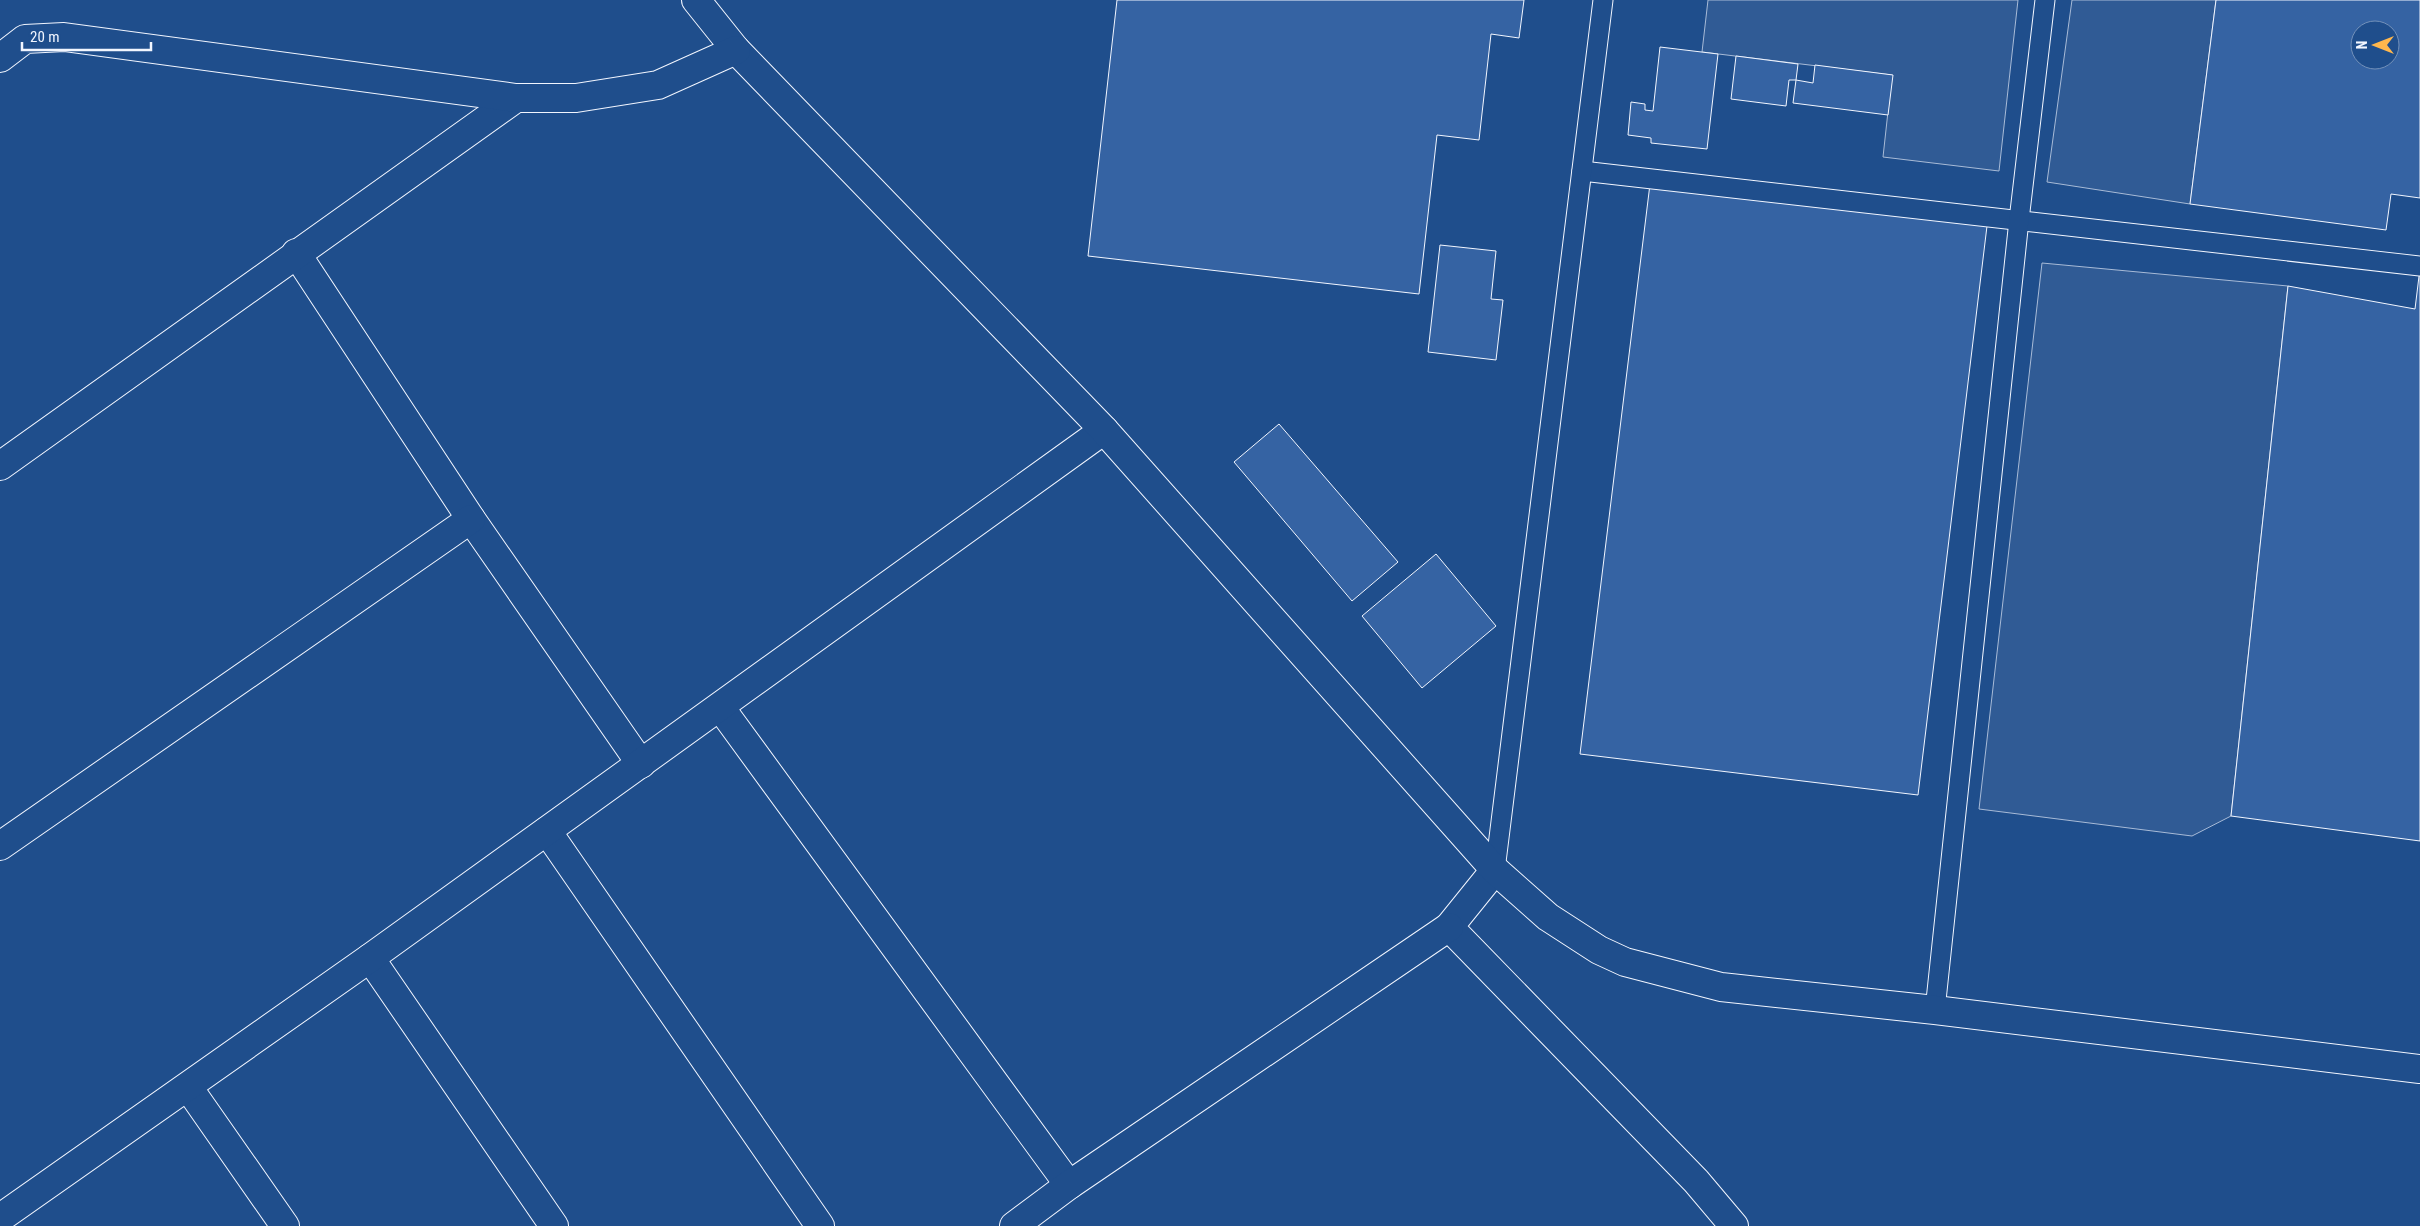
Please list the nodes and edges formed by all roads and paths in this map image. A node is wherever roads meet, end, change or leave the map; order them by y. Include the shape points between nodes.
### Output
1 (696, 0) edge
2 (1603, 0) edge
3 (2045, 0) edge
4 (736, 50) junction
5 (0, 58) edge
6 (516, 98) junction
7 (1582, 171) junction
8 (2019, 220) junction
9 (296, 252) junction
10 (2420, 266) edge
11 (1104, 430) junction
12 (0, 466) edge
13 (472, 519) junction
14 (720, 707) junction
15 (640, 764) junction
16 (547, 831) junction
17 (0, 846) edge
18 (1495, 870) junction
19 (1449, 927) junction
20 (370, 958) junction
21 (1935, 1010) junction
22 (2420, 1069) edge
23 (188, 1087) junction
24 (1069, 1185) junction
25 (0, 1218) edge
26 (285, 1226) edge
27 (554, 1226) edge
28 (820, 1226) edge
29 (1014, 1226) edge
30 (1734, 1226) edge

1 - 4 street
2 - 7 lane
3 - 8 lane
4 - 6 street via 658,85 576,98
4 - 11 street
5 - 6 street via 25,39 64,37
6 - 9 street
7 - 8 lane
7 - 18 lane
8 - 10 lane
8 - 21 lane
9 - 12 street
9 - 13 street
11 - 14 street
11 - 18 street
13 - 15 street
13 - 17 street
14 - 15 street
14 - 24 street
15 - 16 street
16 - 20 street
16 - 28 street
18 - 19 street
18 - 21 street via 1548,917 1599,950 1625,962 1721,987
19 - 24 street
19 - 30 street via 1696,1181
20 - 23 street
20 - 27 street
21 - 22 street
23 - 25 street
23 - 26 street
24 - 29 street

